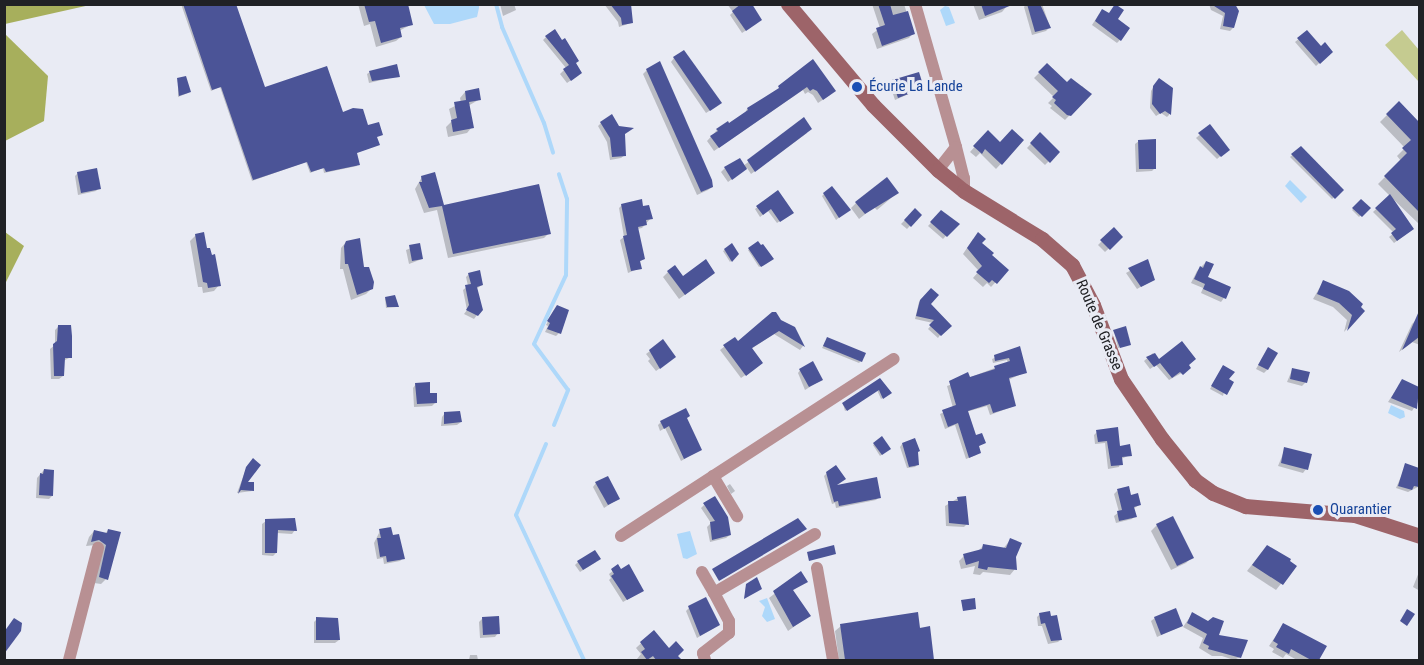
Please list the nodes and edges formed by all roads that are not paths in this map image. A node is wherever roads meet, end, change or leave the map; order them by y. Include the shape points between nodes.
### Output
1 (788, 4) edge
2 (915, 4) edge
3 (956, 147) junction
4 (938, 170) junction
5 (964, 191) junction
6 (894, 359) dead end
7 (713, 476) junction
8 (737, 516) dead end
9 (815, 534) dead end
10 (621, 536) dead end
11 (1419, 536) edge
12 (98, 548) dead end
13 (817, 568) dead end
14 (702, 572) dead end
15 (714, 593) junction
16 (69, 660) edge
17 (705, 660) edge
18 (833, 660) edge

1 - 4 street, Route de Grasse via 873,105
2 - 3 street
3 - 4 street
3 - 5 street
4 - 5 street, Route de Grasse
5 - 11 street, Route de Grasse via 1042,239 1072,265 1093,305 1121,379 1195,480 1221,497 1245,506 1355,515
6 - 7 street
7 - 8 street
7 - 10 street
9 - 15 street
12 - 16 street
13 - 18 street
14 - 15 street
15 - 17 street via 729,621 729,633 703,653

